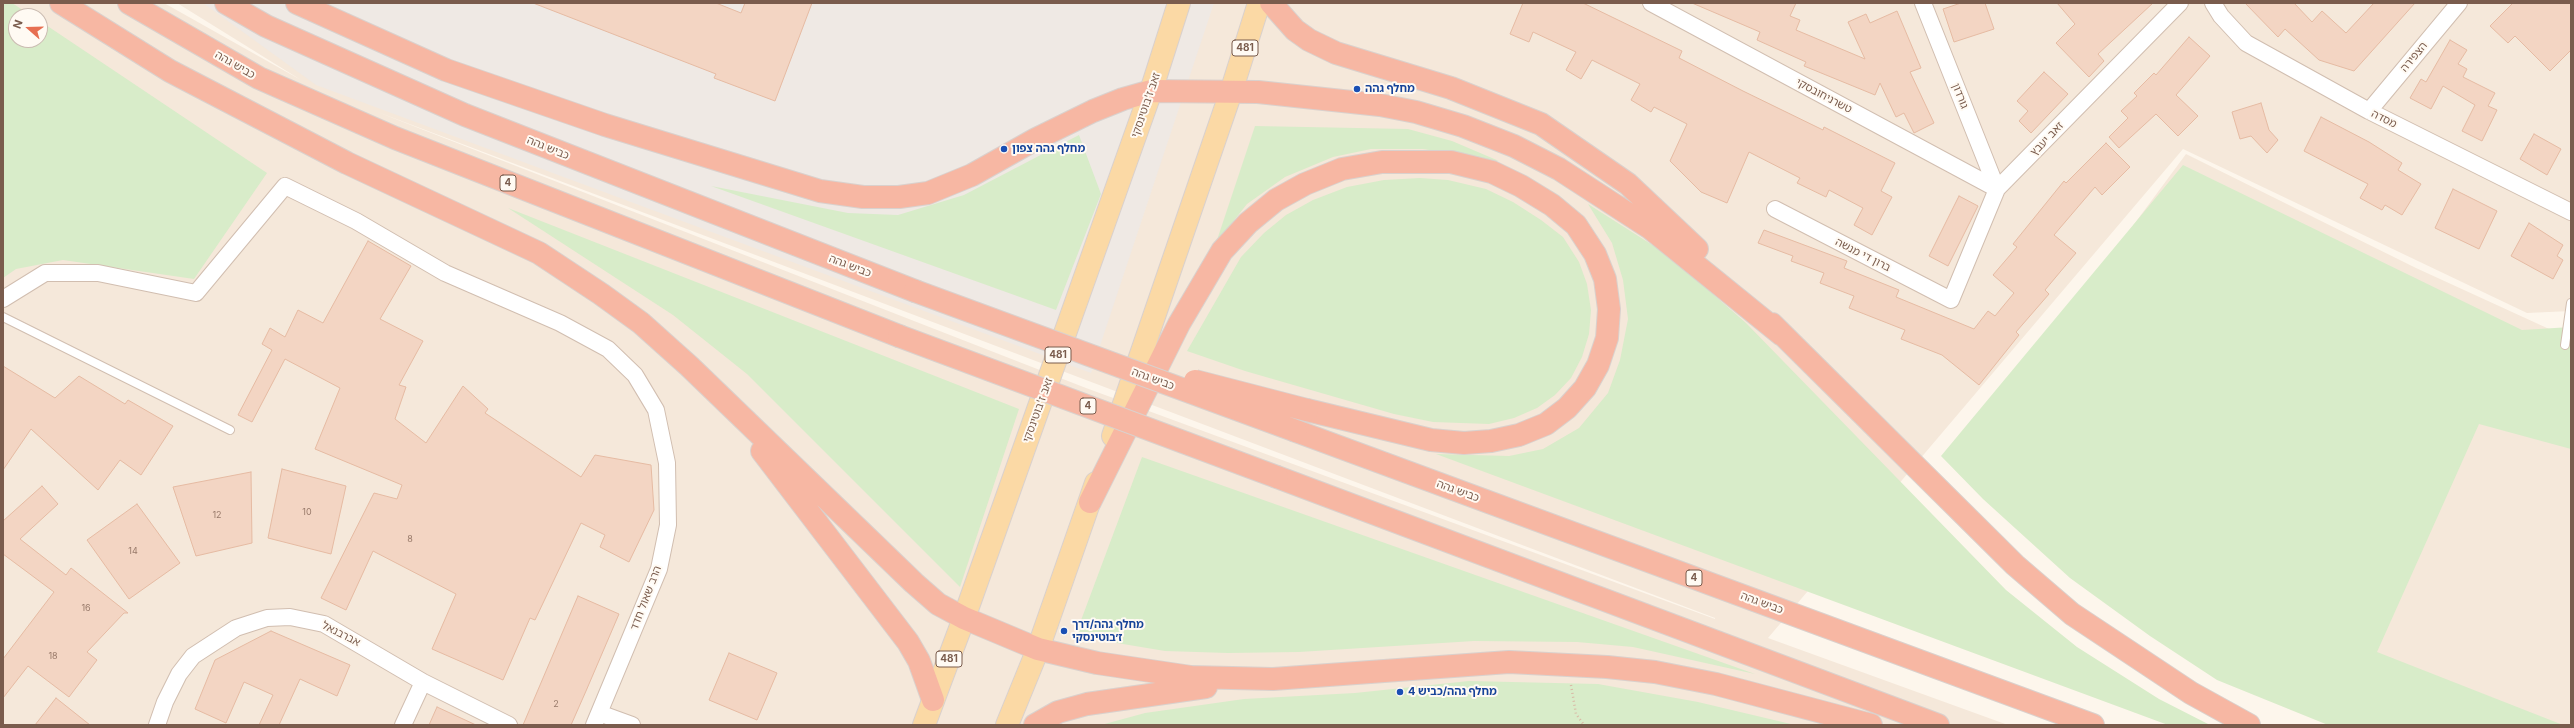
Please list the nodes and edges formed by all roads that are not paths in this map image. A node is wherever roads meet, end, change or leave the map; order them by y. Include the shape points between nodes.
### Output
1 (61, 3) edge
2 (129, 3) edge
3 (226, 3) edge
4 (297, 3) edge
5 (1179, 3) edge
6 (1259, 3) edge
7 (1271, 3) edge
8 (1650, 3) edge
9 (1923, 3) edge
10 (2180, 3) edge
11 (2213, 3) edge
12 (2459, 3) edge
13 (1151, 91) junction
14 (1231, 92) junction
15 (2369, 111) junction
16 (1997, 190) junction
17 (1775, 209) dead end
18 (2571, 212) edge
19 (3, 299) edge
20 (1951, 300) joint
21 (2571, 303) edge
22 (3, 316) edge
23 (1782, 335) junction
24 (2565, 345) dead end
25 (1068, 348) junction
26 (723, 399) junction
27 (230, 430) dead end
28 (1090, 502) junction
29 (964, 618) junction
30 (1038, 648) junction
31 (1274, 679) junction
32 (423, 682) junction
33 (933, 700) junction
34 (597, 719) edge
35 (157, 725) edge
36 (403, 725) edge
37 (509, 725) edge
38 (632, 725) edge
39 (924, 725) edge
40 (1007, 725) edge
41 (1035, 725) edge
42 (1871, 725) edge
43 (1938, 725) edge
44 (2093, 725) edge
45 (2249, 725) edge

1 - 26 highway via 170,71 270,124 538,253 641,324
2 - 43 highway, כביש גהה / 4, bridge via 259,78 387,135 899,336
3 - 25 highway, כביש גהה / 4, bridge via 266,26 465,115
4 - 13 highway via 446,70 591,120 820,191 863,197 899,198 928,193 972,175 1036,138 1093,111 1122,98
5 - 13 main road, זאב ז'בוטינסקי / 481
6 - 14 main road, 481
7 - 23 highway via 1295,30 1336,53 1495,104 1541,124 1628,184
8 - 16 street, טשרניחובסקי
9 - 16 street, גורדון
10 - 16 street, זאב יעבץ
11 - 15 street, מסדה via 2221,16 2246,43
12 - 15 street, הצפירה
13 - 14 highway
13 - 29 main road, זאב ז'בוטינסקי / 481
14 - 23 highway via 1258,92 1380,105 1416,112 1462,126 1514,146 1559,169 1650,228
14 - 28 main road, 481
15 - 18 street, מסדה
16 - 20 street, זאב יעבץ
17 - 20 street, ברון די מנשה
19 - 34 street, הרב שאול חדד via 45,272 98,273 196,293 285,186 356,222 445,273 560,323 608,349 635,375 656,410 667,463 668,524 659,569
21 - 24 lane
22 - 27 lane
23 - 45 highway via 2015,565 2072,614 2191,693
25 - 28 highway, bridge via 1307,410 1424,438 1464,443 1491,441 1546,424 1567,408 1585,388 1598,364 1607,338 1609,309 1605,279 1595,254 1576,225 1552,205 1522,186 1492,172 1451,162 1382,162 1342,169 1305,184 1276,200 1248,223 1222,251 1182,318
25 - 44 highway, כביש גהה / 4, bridge
26 - 29 highway via 914,583 938,604
26 - 33 highway via 908,642 919,661
28 - 30 main road, 481
29 - 30 highway
29 - 33 main road, זאב ז'בוטינסקי / 481
30 - 31 highway via 1064,656 1139,671 1192,677
30 - 40 main road, 481
31 - 41 highway via 1086,704 1058,712
31 - 42 highway via 1509,662 1607,667 1655,672 1716,684
32 - 35 street, אברבנאל via 324,624 290,617 267,618 236,628 193,656 179,674
32 - 36 street
32 - 37 street, אברבנאל
33 - 39 main road, זאב ז'בוטינסקי / 481
34 - 38 street

